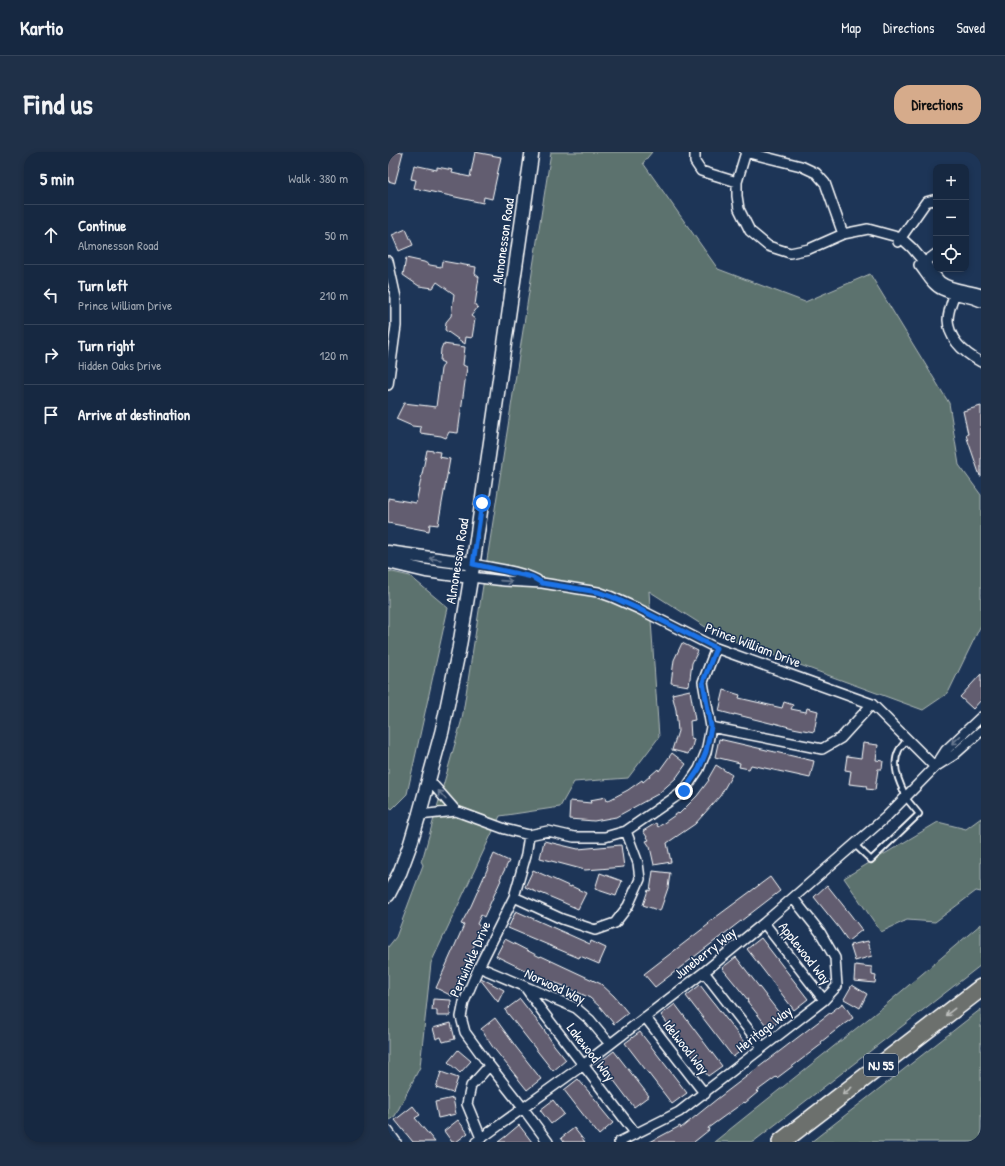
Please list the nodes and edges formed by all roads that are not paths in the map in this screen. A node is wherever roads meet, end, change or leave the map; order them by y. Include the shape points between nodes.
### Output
1 (532, 152) edge
2 (695, 152) edge
3 (745, 152) edge
4 (737, 182) junction
5 (933, 200) edge
6 (843, 234) junction
7 (900, 240) junction
8 (933, 256) edge
9 (388, 261) edge
10 (922, 264) junction
11 (956, 291) junction
12 (981, 294) edge
13 (981, 302) edge
14 (981, 362) edge
15 (388, 386) edge
16 (388, 552) edge
17 (388, 562) edge
18 (473, 564) junction
19 (471, 577) junction
20 (542, 583) junction
21 (716, 648) junction
22 (872, 704) junction
23 (979, 722) edge
24 (711, 727) junction
25 (981, 731) edge
26 (907, 739) junction
27 (936, 767) junction
28 (429, 780) junction
29 (906, 797) junction
30 (456, 811) junction
31 (419, 815) junction
32 (626, 831) junction
33 (529, 835) junction
34 (854, 844) junction
35 (388, 895) edge
36 (514, 897) junction
37 (793, 898) junction
38 (764, 923) junction
39 (479, 967) junction
40 (704, 972) junction
41 (525, 987) junction
42 (981, 988) edge
43 (824, 1000) junction
44 (645, 1017) junction
45 (610, 1044) junction
46 (762, 1047) junction
47 (583, 1065) junction
48 (489, 1066) junction
49 (705, 1094) junction
50 (523, 1108) junction
51 (388, 1131) edge
52 (636, 1134) junction
53 (479, 1140) edge
54 (396, 1142) edge
55 (548, 1142) edge
56 (619, 1142) edge
57 (780, 1142) edge

1 - 18 main road, Almonesson Road
2 - 4 street via 695,162 701,171
3 - 4 street
3 - 6 street via 801,166 816,173 825,183
4 - 6 street via 739,209 750,231 768,246 790,253 809,249
5 - 7 street via 926,202
6 - 7 street via 868,229 887,233
7 - 10 street via 912,248
8 - 10 street
9 - 15 street via 396,298 396,326
10 - 11 street via 945,285
11 - 12 street
11 - 13 street
11 - 14 street via 948,319 951,332 959,347
18 -> 16 street
17 - 19 street via 426,571
18 - 19 main road, Almonesson Road
18 - 20 street, Prince William Drive via 532,577
19 -> 20 street, Prince William Drive
19 - 28 main road, Almonesson Road via 459,649
20 - 21 street, Prince William Drive via 598,592 612,597
21 - 22 street, Prince William Drive
21 - 24 street via 703,682
22 - 24 street via 841,738 822,748
22 - 26 street, Prince William Drive
23 -> 27 street, Juneberry Way via 946,750
24 - 32 street via 706,752 699,769 684,791
25 - 27 street, Juneberry Way
26 - 27 street, Prince William Drive
26 - 29 lane via 896,758 899,784
27 - 29 street, Juneberry Way
30 -> 28 street
28 - 31 main road, Almonesson Road
29 - 34 street, Juneberry Way
29 - 34 lane via 919,814 871,860
30 - 31 street
30 - 33 street
31 - 35 main road, Almonesson Road via 400,872
32 - 33 street via 605,837 574,837 548,831
32 - 36 street via 638,863 640,879 628,906 615,923 595,930 562,919
33 - 36 street, Periwinkle Drive via 526,856
34 - 37 street, Juneberry Way
36 - 39 street, Periwinkle Drive
37 - 38 street, Juneberry Way
37 - 43 street, Heritage Way via 820,932 835,958 837,986
38 - 40 street, Juneberry Way
38 - 43 street, Applewood Way
39 - 41 street, Norwood Way
39 - 48 street, Periwinkle Drive via 464,1002 461,1017 465,1032
40 - 44 street, Juneberry Way
40 - 46 street
41 - 45 street, Norwood Way via 576,1008
41 - 47 street, Lakewood Way
42 -> 57 highway, NJ 55
43 - 46 street, Heritage Way
44 - 45 street, Juneberry Way
44 - 49 street, Idelwood Way
45 - 47 street, Juneberry Way
46 - 49 street, Heritage Way
47 - 50 street, Juneberry Way
47 - 52 street, Lakewood Way
48 - 50 street, Periwinkle Drive
48 - 53 street via 471,1086 467,1104
49 - 52 street, Heritage Way via 679,1112
50 - 53 street, Juneberry Way
50 - 55 street, Periwinkle Drive
51 - 54 street
52 - 56 street, Heritage Way

